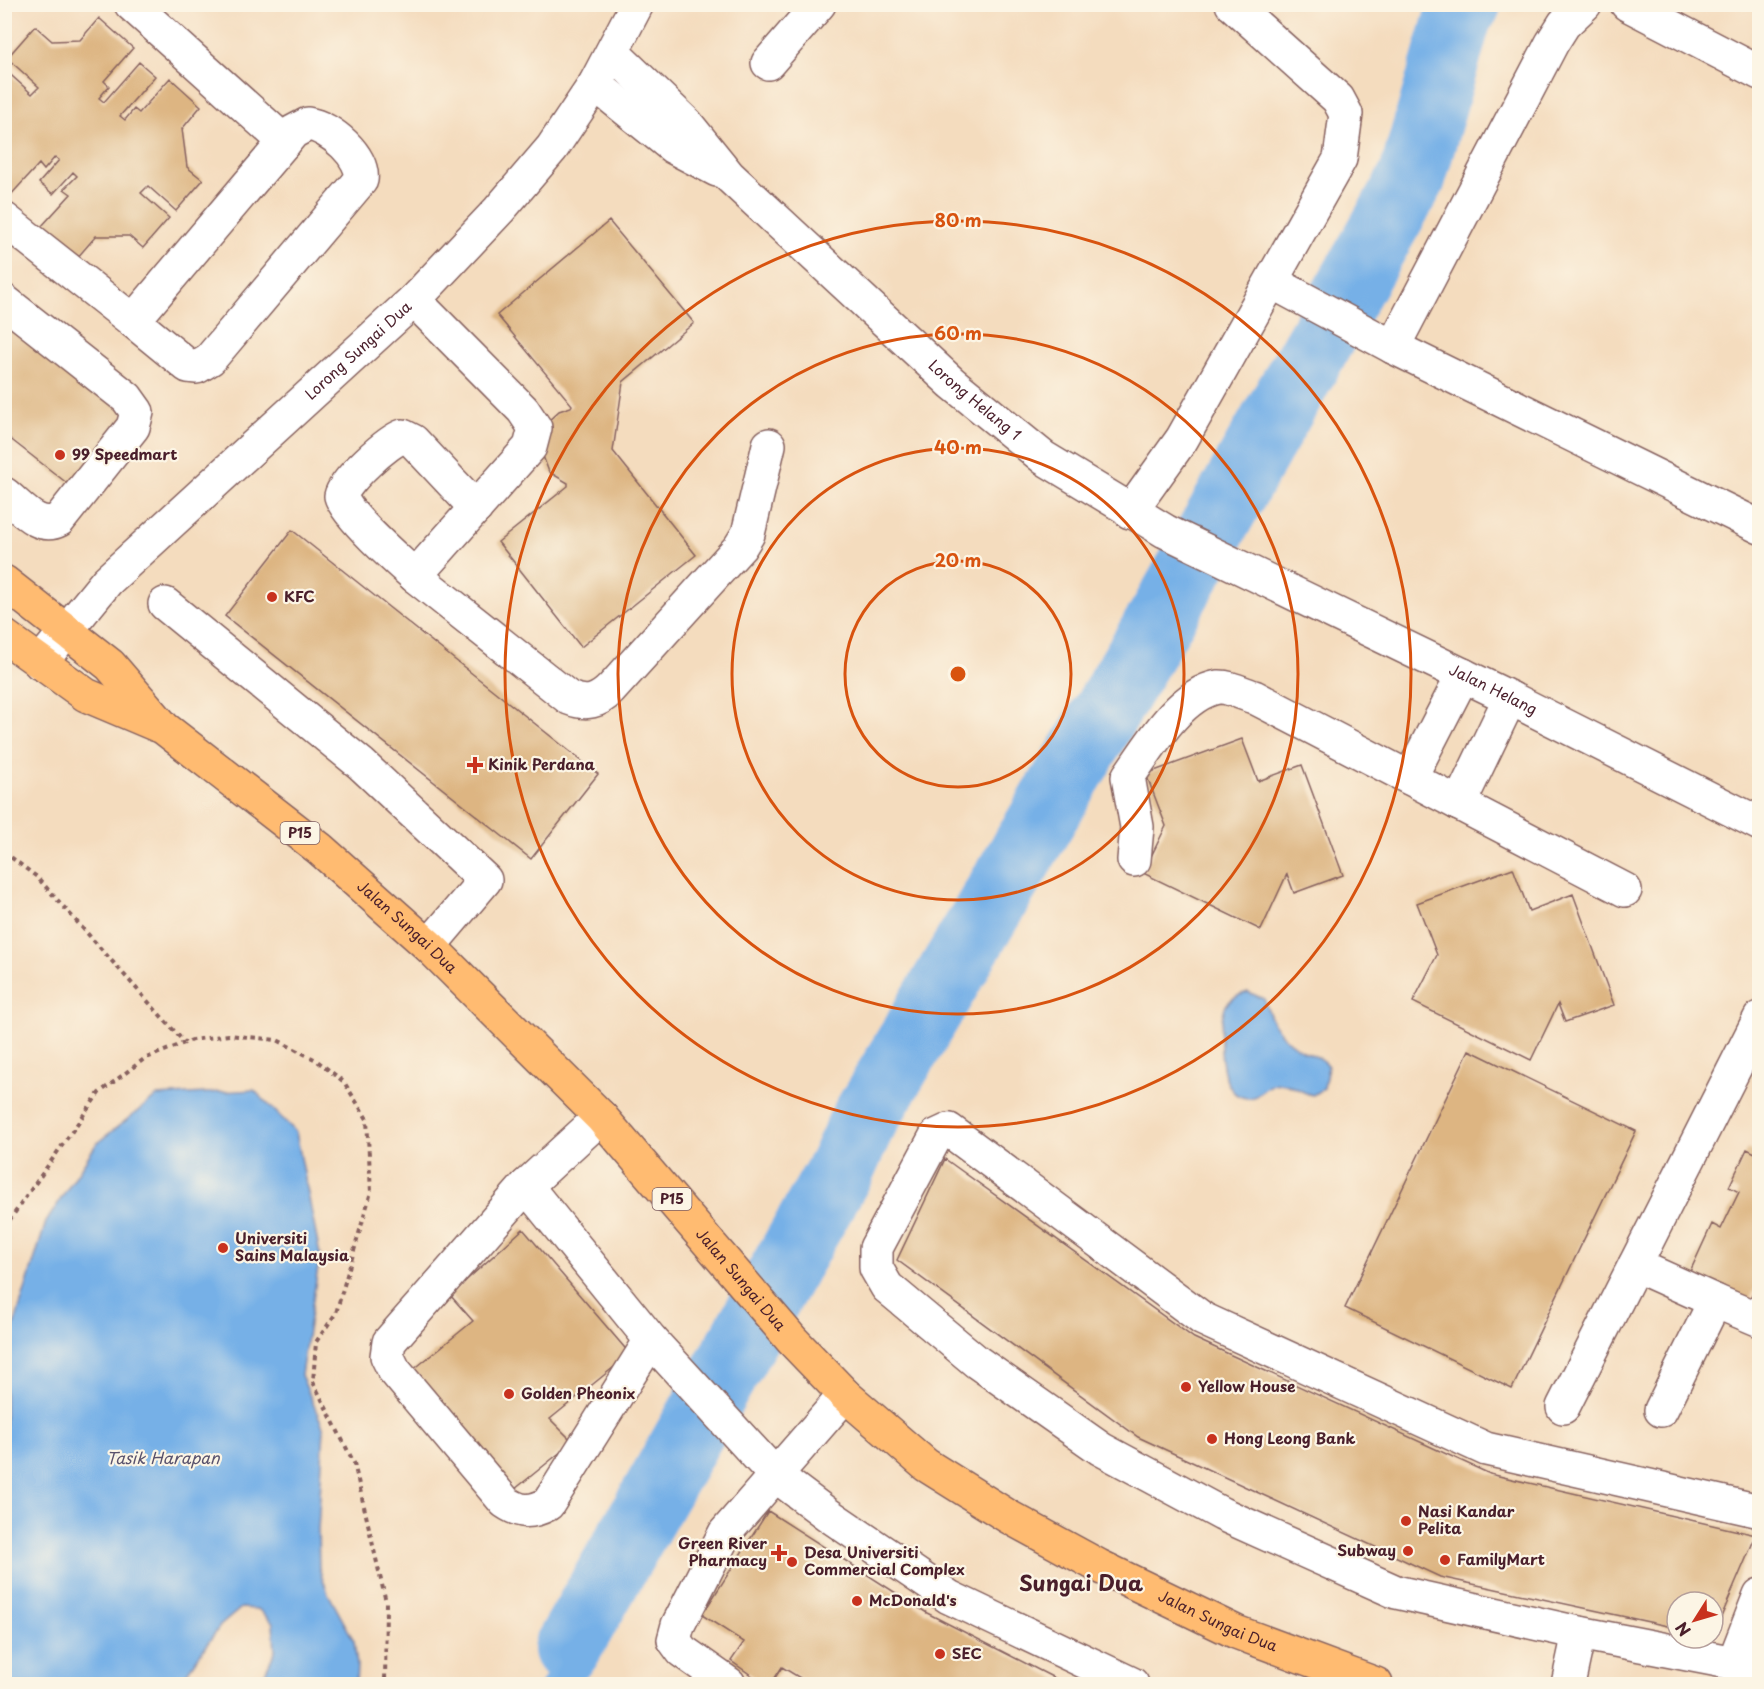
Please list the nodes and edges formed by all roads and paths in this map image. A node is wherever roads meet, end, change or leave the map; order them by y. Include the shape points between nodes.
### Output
1 (131, 4) edge
2 (637, 4) edge
3 (819, 4) edge
4 (1232, 4) edge
5 (1585, 4) edge
6 (1627, 4) edge
7 (613, 53) junction
8 (768, 63) dead end
9 (1760, 73) edge
10 (595, 84) junction
11 (285, 142) junction
12 (729, 176) junction
13 (4, 219) edge
14 (1272, 282) junction
15 (414, 300) junction
16 (4, 301) edge
17 (133, 321) junction
18 (1393, 347) junction
19 (769, 445) dead end
20 (4, 494) edge
21 (476, 508) junction
22 (1130, 512) junction
23 (1760, 526) edge
24 (1223, 560) joint
25 (415, 576) junction
26 (4, 582) edge
27 (165, 604) dead end
28 (65, 630) junction
29 (4, 636) edge
30 (40, 663) junction
31 (1463, 675) junction
32 (1510, 698) junction
33 (164, 728) junction
34 (1410, 778) junction
35 (1459, 804) junction
36 (1760, 824) edge
37 (4, 852) edge
38 (1134, 860) dead end
39 (1625, 890) dead end
40 (429, 946) junction
41 (1760, 1018) edge
42 (185, 1043) junction
43 (601, 1117) junction
44 (526, 1186) junction
45 (4, 1228) edge
46 (1635, 1265) junction
47 (1715, 1301) junction
48 (1760, 1320) edge
49 (651, 1341) junction
50 (845, 1395) junction
51 (1563, 1407) dead end
52 (1661, 1410) dead end
53 (775, 1475) junction
54 (1760, 1511) edge
55 (1760, 1595) edge
56 (1579, 1633) junction
57 (1747, 1665) edge
58 (385, 1684) edge
59 (729, 1684) edge
60 (1132, 1684) edge
61 (1376, 1684) edge
62 (1568, 1684) edge

1 - 11 street
2 - 7 street, Lorong Sungai Dua
3 - 8 street
4 - 14 street via 1338,99 1346,114 1340,159
5 - 18 street via 1564,24 1552,43
6 - 9 street
7 - 10 street, Lorong Sungai Dua
7 - 12 street, Lorong Helang 1 via 687,124
10 - 12 street, Lorong Helang 1 via 674,147
10 - 15 street, Lorong Sungai Dua via 552,148
11 - 17 street
11 - 17 street via 300,126 316,125 355,155 361,163 361,180 204,364 197,368 188,366
12 - 22 street, Lorong Helang 1 via 952,383 1044,458
13 - 17 street
14 - 18 street
14 - 22 street via 1182,439
15 - 21 street via 523,410 535,428 530,447
15 - 28 street, Lorong Sungai Dua via 107,581
16 - 20 street via 127,398 137,412 133,427 59,520 46,524 38,521
18 - 23 street
19 - 25 street via 748,534 740,547 611,689 592,702 569,698
21 - 25 street
21 - 25 street via 413,441 403,436 392,441 345,485 341,496 346,507
22 - 24 street, Lorong Helang 1
24 - 31 street, Jalan Helang
26 - 28 main road, Jalan Sungai Dua / P15
27 - 40 street via 361,764 485,880
28 - 30 street, Lorong Sungai Dua
28 - 33 main road, Jalan Sungai Dua / P15 via 110,665
29 - 30 main road, Jalan Sungai Dua / P15
30 - 33 main road, Jalan Sungai Dua / P15 via 86,695
31 - 32 street, Jalan Helang
31 - 34 street
32 - 35 street
32 - 36 street, Jalan Helang
33 - 40 main road, Jalan Sungai Dua / P15 via 320,849
34 - 35 street
34 - 38 street via 1254,697 1220,687 1193,695 1128,777 1137,826
35 - 39 street
37 - 42 path via 38,877
40 - 43 main road, Jalan Sungai Dua / P15
41 - 46 street
42 - 45 path via 144,1059 99,1093
42 - 58 path via 229,1035 277,1041 316,1060 344,1082 368,1119 371,1192 336,1313 316,1342 314,1382 354,1463 386,1602
43 - 44 street
43 - 50 main road, Jalan Sungai Dua / P15 via 792,1340
44 - 49 street
44 - 49 street via 389,1342 387,1356 394,1370 505,1502 517,1510 534,1512 548,1504
46 - 47 street
46 - 51 street
47 - 48 street
47 - 52 street
49 - 53 street
50 - 53 street
50 - 61 main road, Jalan Sungai Dua / P15 via 926,1465 1009,1518 1236,1632
53 - 59 street via 725,1533 674,1640 682,1651
53 - 60 street via 949,1597
54 - 56 street via 1486,1449 1203,1319 957,1134 949,1130 936,1136 876,1248 876,1268 887,1287 977,1362 1101,1449 1222,1514 1396,1592
55 - 57 street
56 - 57 street
56 - 62 street

